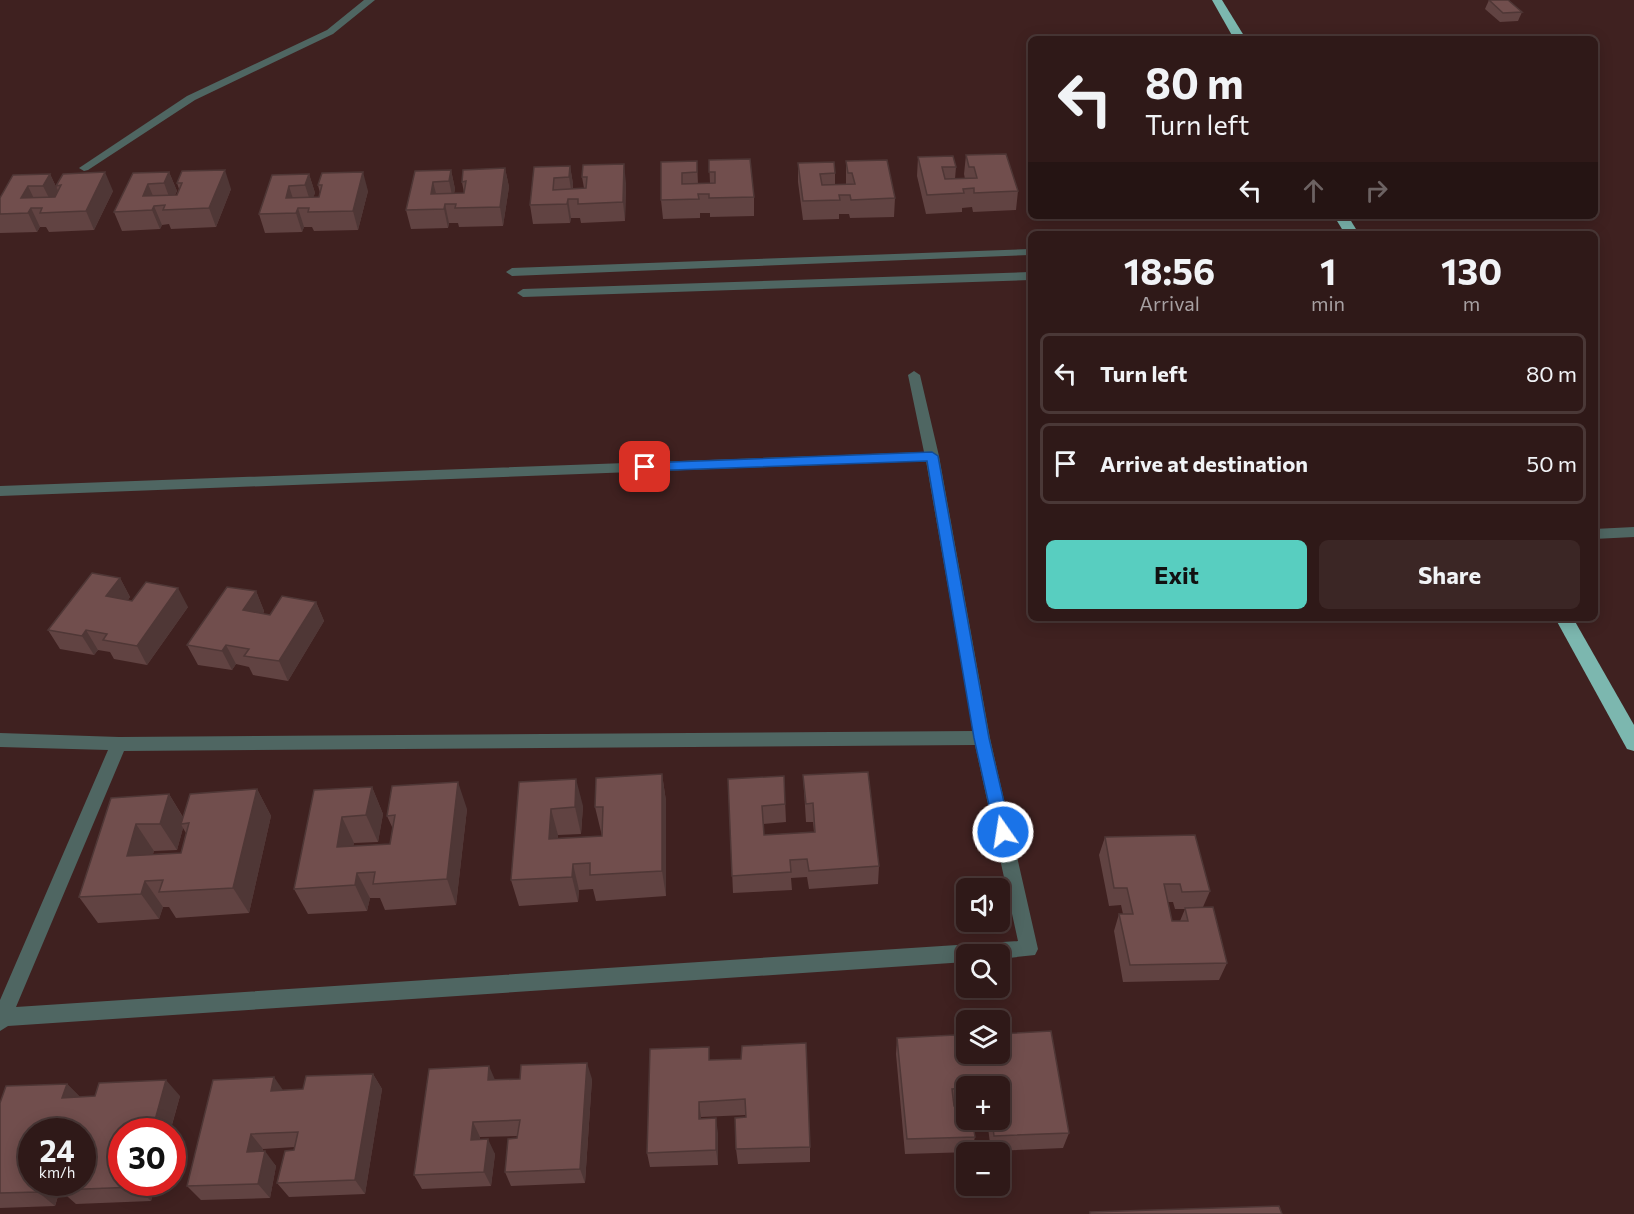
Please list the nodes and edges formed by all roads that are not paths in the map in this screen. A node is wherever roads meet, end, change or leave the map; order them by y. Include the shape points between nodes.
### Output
1 (370, 0) edge
2 (1217, 0) edge
3 (1238, 36) edge
4 (84, 168) dead end
5 (1028, 252) edge
6 (512, 272) dead end
7 (1028, 276) edge
8 (523, 292) dead end
9 (914, 375) dead end
10 (932, 456) junction
11 (0, 490) edge
12 (1634, 532) edge
13 (1598, 534) edge
14 (1566, 621) edge
15 (982, 738) junction
16 (0, 740) edge
17 (1634, 743) edge
18 (118, 744) junction
19 (1, 1020) edge

1 - 4 street via 330,32 191,98
2 - 3 highway
5 - 6 street
7 - 8 street
9 - 10 street
10 - 11 street
10 - 15 street
12 - 13 street
14 - 17 highway
15 - 18 street
15 - 19 street via 1029,949
16 - 18 street
18 - 19 street

